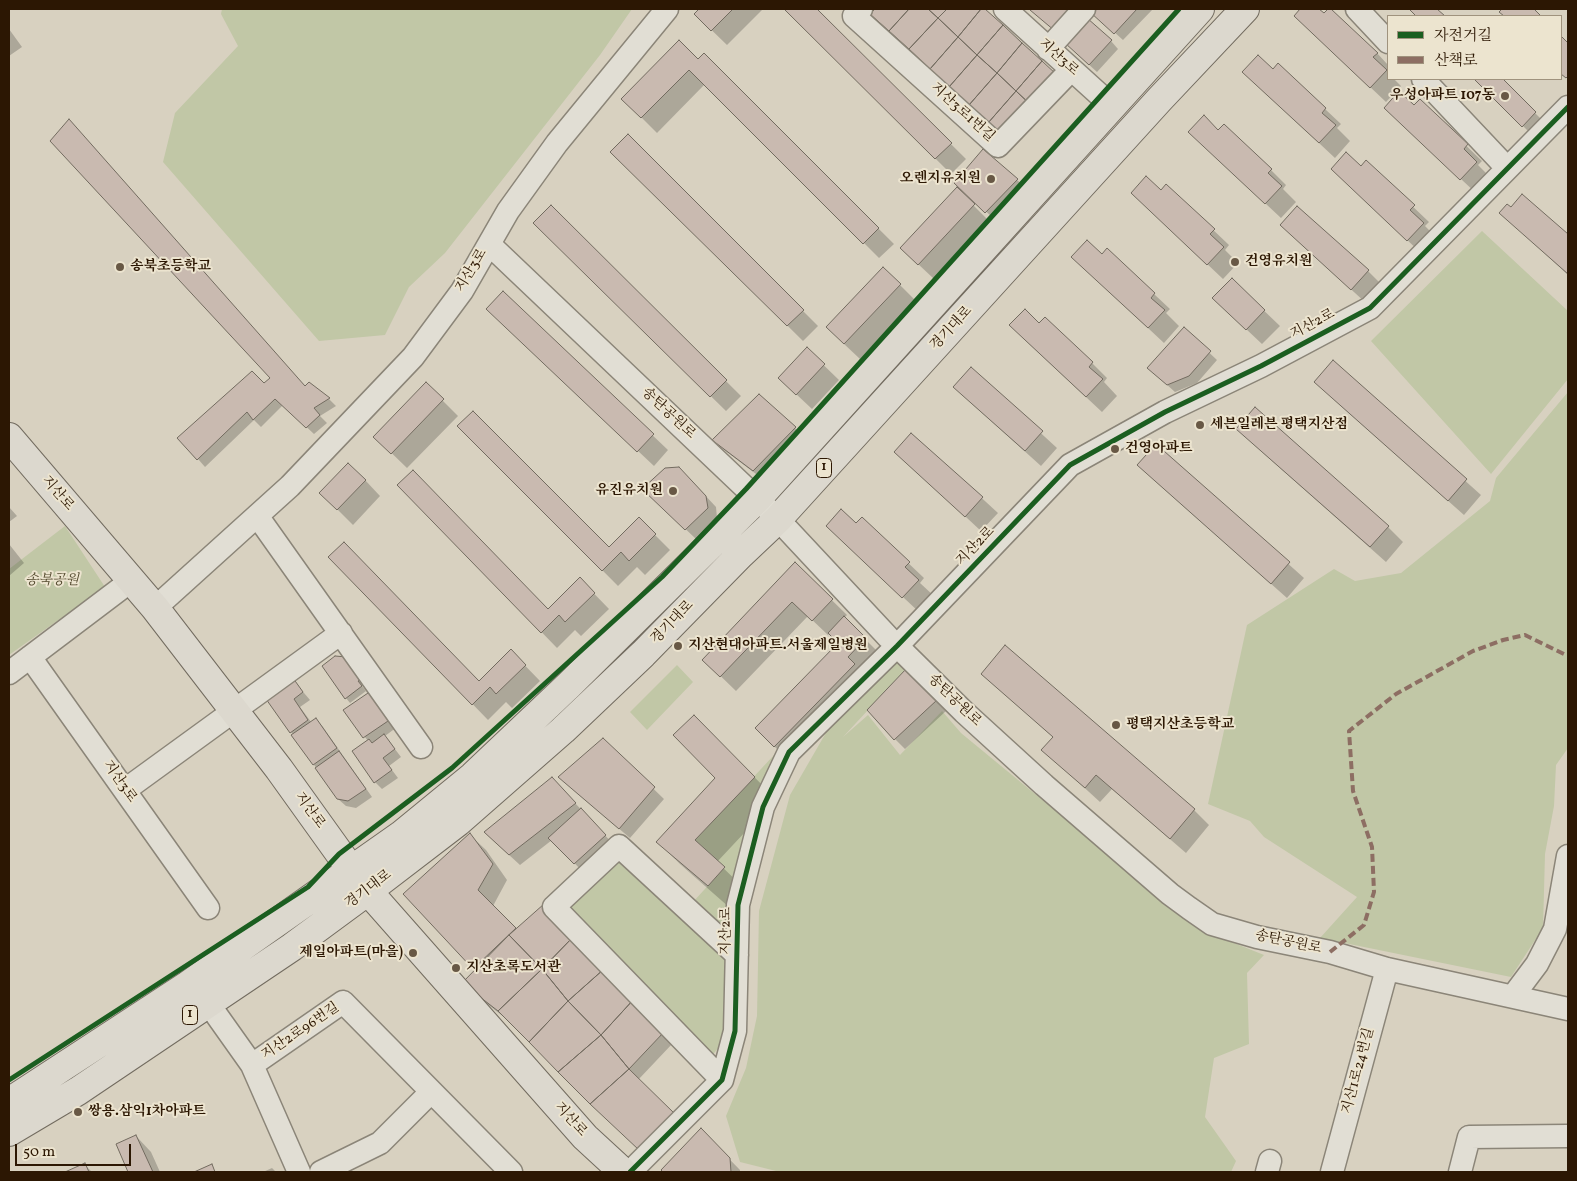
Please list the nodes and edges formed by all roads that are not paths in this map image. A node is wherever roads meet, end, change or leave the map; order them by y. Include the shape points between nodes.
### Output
1 (667, 9) edge
2 (861, 9) edge
3 (1005, 9) edge
4 (1084, 9) edge
5 (1200, 9) edge
6 (1245, 9) edge
7 (1357, 9) edge
8 (1387, 41) edge
9 (1048, 49) junction
10 (1071, 70) junction
11 (1424, 80) edge
12 (1112, 106) junction
13 (1568, 107) edge
14 (1507, 168) junction
15 (489, 244) junction
16 (9, 437) edge
17 (757, 499) junction
18 (258, 517) junction
19 (778, 519) junction
20 (132, 580) junction
21 (156, 608) junction
22 (341, 633) junction
23 (897, 646) junction
24 (30, 657) junction
25 (9, 672) edge
26 (235, 712) junction
27 (421, 747) dead end
28 (125, 790) junction
29 (1568, 856) edge
30 (351, 870) junction
31 (368, 891) junction
32 (208, 908) dead end
33 (737, 955) junction
34 (1387, 969) junction
35 (1513, 996) junction
36 (208, 1003) junction
37 (1568, 1008) edge
38 (252, 1065) junction
39 (722, 1080) junction
40 (430, 1092) junction
41 (9, 1102) edge
42 (9, 1132) edge
43 (1568, 1136) edge
44 (498, 1168) edge
45 (300, 1172) edge
46 (321, 1172) edge
47 (623, 1172) edge
48 (630, 1172) edge
49 (1332, 1172) edge
50 (1460, 1172) edge

1 - 15 street, 지산3로 via 557,143 508,211
2 - 10 street, 지산3로1번길 via 854,16 998,146
3 - 9 street, 지산3로
4 - 9 street
5 - 12 main road, 경기대로 / 1
6 - 19 main road, 경기대로 / 1
7 - 8 street
9 - 10 street, 지산3로
10 - 12 street, 지산3로
11 - 14 street
12 - 17 main road, 경기대로 / 1
13 - 14 street, 지산2로
14 - 23 street, 지산2로 via 1370,308 1165,412 1070,465
15 - 17 street, 송탄공원로
15 - 18 street, 지산3로 via 462,291 413,357
16 - 20 main road, 지산로
17 - 19 street, 송탄공원로
17 - 30 main road, 경기대로 / 1 via 473,776 401,835
18 - 21 street, 지산3로
18 - 22 street
19 - 23 street, 송탄공원로
19 - 31 main road, 경기대로 / 1 via 563,730 458,822
20 - 21 main road, 지산로
20 - 24 street
21 - 26 main road, 지산로
22 - 26 street
22 - 27 street
23 - 33 street, 지산2로 via 790,752 763,807 738,905
23 - 34 street, 송탄공원로 via 1044,785 1170,894 1212,924
24 - 25 street
24 - 28 street, 지산3로
26 - 28 street
26 - 30 main road, 지산로
28 - 32 street, 지산3로
29 - 35 street via 1555,929
30 - 31 main road, 지산로
30 - 41 main road, 경기대로 / 1 via 188,985
31 - 36 main road, 경기대로 / 1
31 - 47 main road, 지산로 via 585,1137
33 - 39 street, 지산2로 via 735,1031
33 - 39 street via 619,846 554,907
34 - 35 street, 송탄공원로
34 - 49 street, 지산1로24번길
35 - 37 street, 송탄공원로
36 - 38 street
36 - 42 main road, 경기대로 / 1 via 78,1091
38 - 40 street, 지산2로96번길 via 343,1002
38 - 45 street, 지산2로96번길
39 - 48 street
40 - 44 street, 지산2로96번길
40 - 46 street via 380,1143
43 - 50 street via 1469,1137

